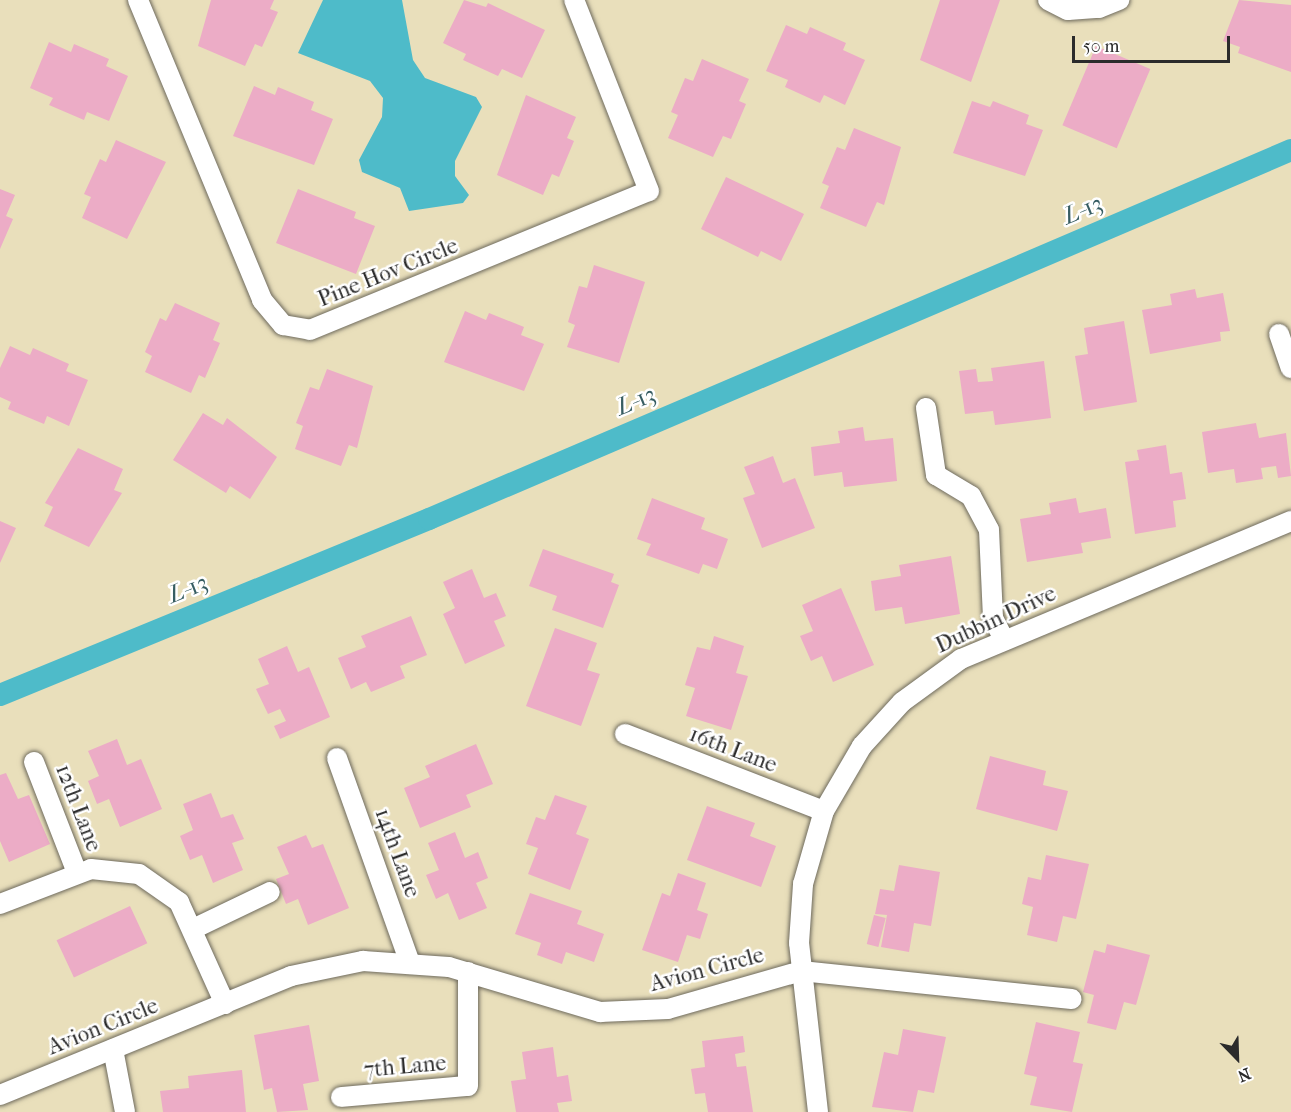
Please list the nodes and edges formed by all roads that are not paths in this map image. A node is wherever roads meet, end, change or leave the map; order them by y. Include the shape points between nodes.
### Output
1 (138, 0) edge
2 (574, 0) edge
3 (1048, 0) edge
4 (1119, 0) edge
5 (1279, 334) dead end
6 (1291, 368) edge
7 (926, 408) dead end
8 (1291, 521) edge
9 (1004, 640) junction
10 (626, 734) dead end
11 (337, 758) dead end
12 (34, 762) dead end
13 (824, 811) junction
14 (77, 873) junction
15 (270, 892) dead end
16 (0, 904) edge
17 (193, 929) junction
18 (410, 963) junction
19 (801, 971) junction
20 (468, 972) junction
21 (1071, 999) dead end
22 (225, 1004) junction
23 (113, 1049) junction
24 (0, 1095) edge
25 (341, 1097) dead end
26 (125, 1112) edge
27 (818, 1112) edge

1 - 2 street, Pine Hov Circle via 262,300 283,326 310,330 649,191
3 - 4 street via 1068,10 1099,8
5 - 6 street
7 - 9 street via 936,475 970,496 989,530 993,618
8 - 9 street, Dubbin Drive
9 - 13 street, Dubbin Drive via 936,675 891,712 862,746
10 - 13 street, 16th Lane
11 - 18 street, 14th Lane
12 - 14 street, 12th Lane
13 - 19 street, Dubbin Drive via 803,884
14 - 16 street
14 - 17 street via 116,869 154,881 179,902
15 - 17 street
17 - 22 street
18 - 20 street, Avion Circle
18 - 22 street, Avion Circle via 328,966
19 - 20 street, Avion Circle via 688,1004 634,1013 566,1006
19 - 21 street, Avion Circle
19 - 27 street, Dubbin Drive
20 - 25 street, 7th Lane via 468,1086
22 - 23 street, Avion Circle
23 - 24 street, Avion Circle
23 - 26 street

